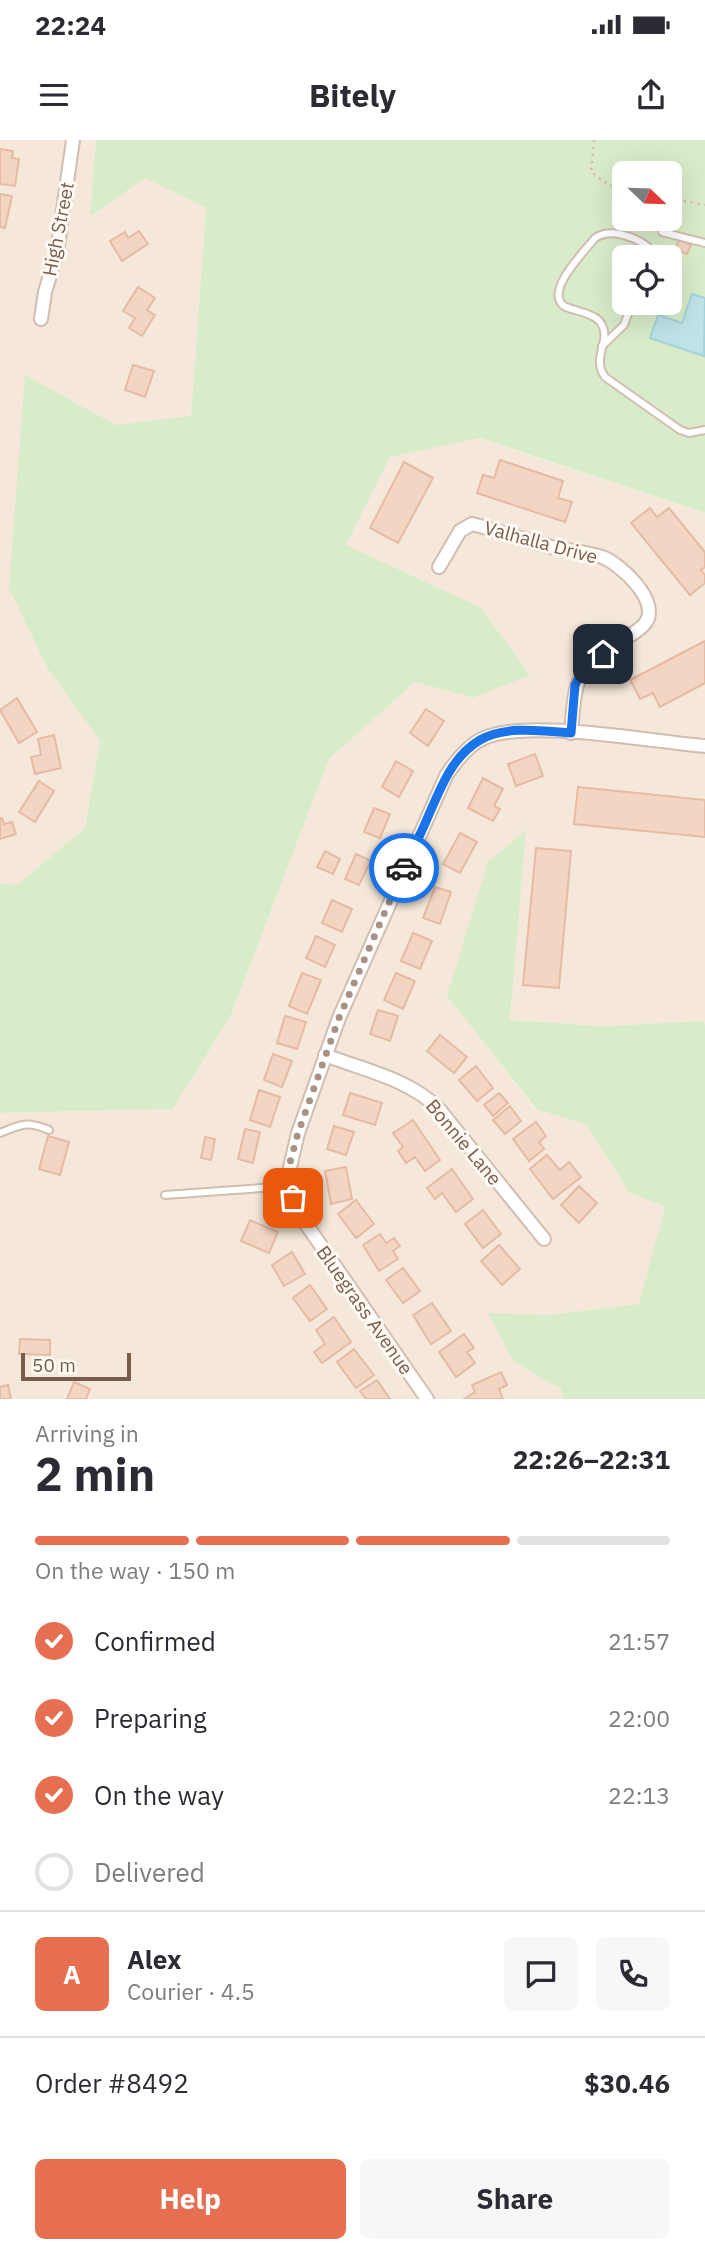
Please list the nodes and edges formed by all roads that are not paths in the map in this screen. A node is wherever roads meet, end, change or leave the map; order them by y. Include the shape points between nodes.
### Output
1 (73, 140) edge
2 (662, 232) dead end
3 (705, 243) edge
4 (645, 245) edge
5 (628, 315) edge
6 (41, 318) dead end
7 (602, 346) junction
8 (705, 430) edge
9 (439, 567) dead end
10 (571, 733) junction
11 (705, 746) edge
12 (325, 1055) junction
13 (49, 1130) dead end
14 (0, 1133) edge
15 (290, 1186) junction
16 (165, 1195) dead end
17 (544, 1239) dead end
18 (427, 1399) edge

1 - 6 street, High Street via 57,252
2 - 3 lane
4 - 7 lane via 602,233 561,282 559,300 602,323
5 - 7 lane via 625,325
7 - 8 lane via 600,370 606,377 680,430
9 - 10 street, Valhalla Drive via 460,531 472,524 604,558 644,594 650,607 648,619 584,668 575,685
10 - 11 street, Bluegrass Avenue
10 - 12 street, Bluegrass Avenue via 520,731 489,736 470,747 450,769
12 - 15 street, Bluegrass Avenue via 289,1166
12 - 17 street, Bonnie Lane via 427,1097
13 - 14 lane via 23,1124
15 - 16 lane
15 - 18 street, Bluegrass Avenue via 297,1211

